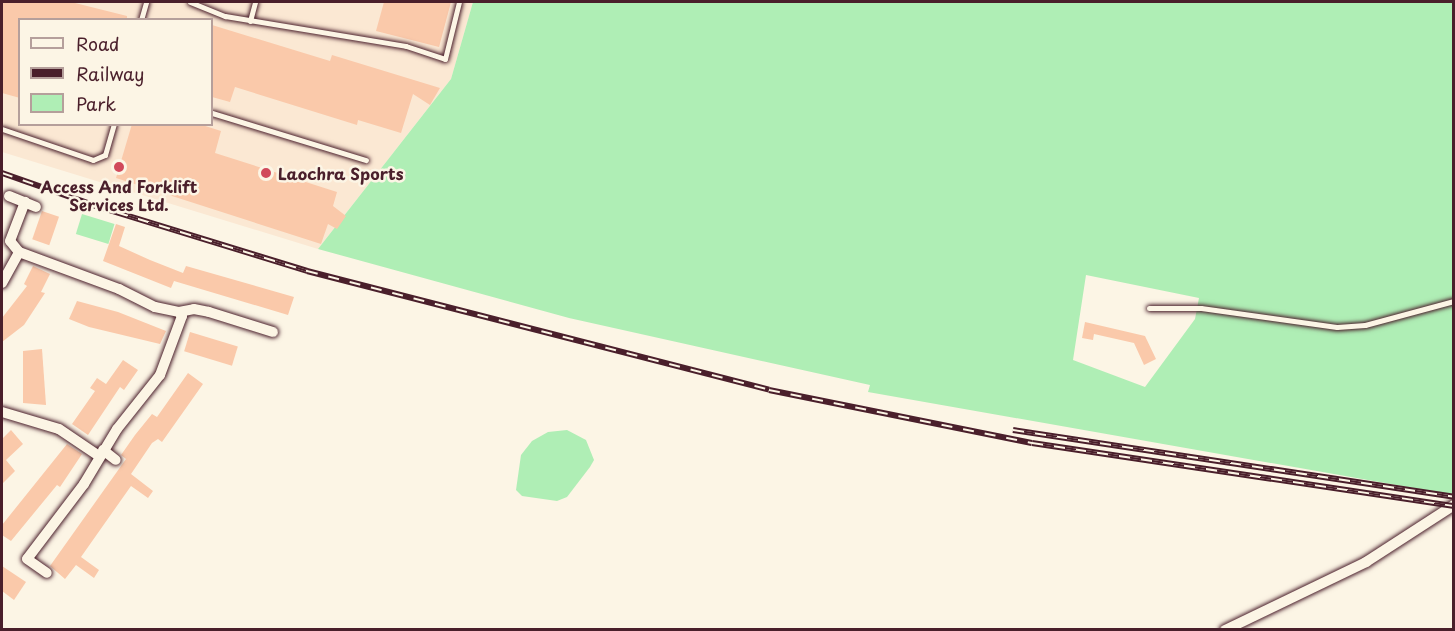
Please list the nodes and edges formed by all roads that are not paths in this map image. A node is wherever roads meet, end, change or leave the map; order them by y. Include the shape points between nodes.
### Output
1 (146, 2) edge
2 (190, 2) edge
3 (255, 2) edge
4 (459, 2) edge
5 (142, 18) edge
6 (250, 21) junction
7 (213, 113) edge
8 (113, 126) edge
9 (2, 129) edge
10 (366, 160) dead end
11 (9, 196) dead end
12 (25, 202) junction
13 (36, 207) dead end
14 (19, 252) junction
15 (2, 283) edge
16 (1454, 301) edge
17 (1149, 308) dead end
18 (179, 312) junction
19 (273, 332) dead end
20 (2, 412) edge
21 (101, 453) junction
22 (116, 460) dead end
23 (1454, 506) edge
24 (47, 573) dead end
25 (1225, 630) edge

1 - 5 lane
2 - 6 lane
3 - 6 lane
4 - 6 lane via 445,59 406,46
7 - 10 lane
8 - 9 lane via 105,155 93,160
11 - 12 street
12 - 13 street
12 - 14 street via 10,241
14 - 15 street
14 - 18 street via 119,289 155,307
16 - 17 lane via 1365,325 1337,327 1201,308
18 - 19 street via 209,312
18 - 21 street via 181,325 160,375
20 - 21 street via 59,429
21 - 22 street
21 - 24 street via 81,489 27,559
23 - 25 street via 1366,562

